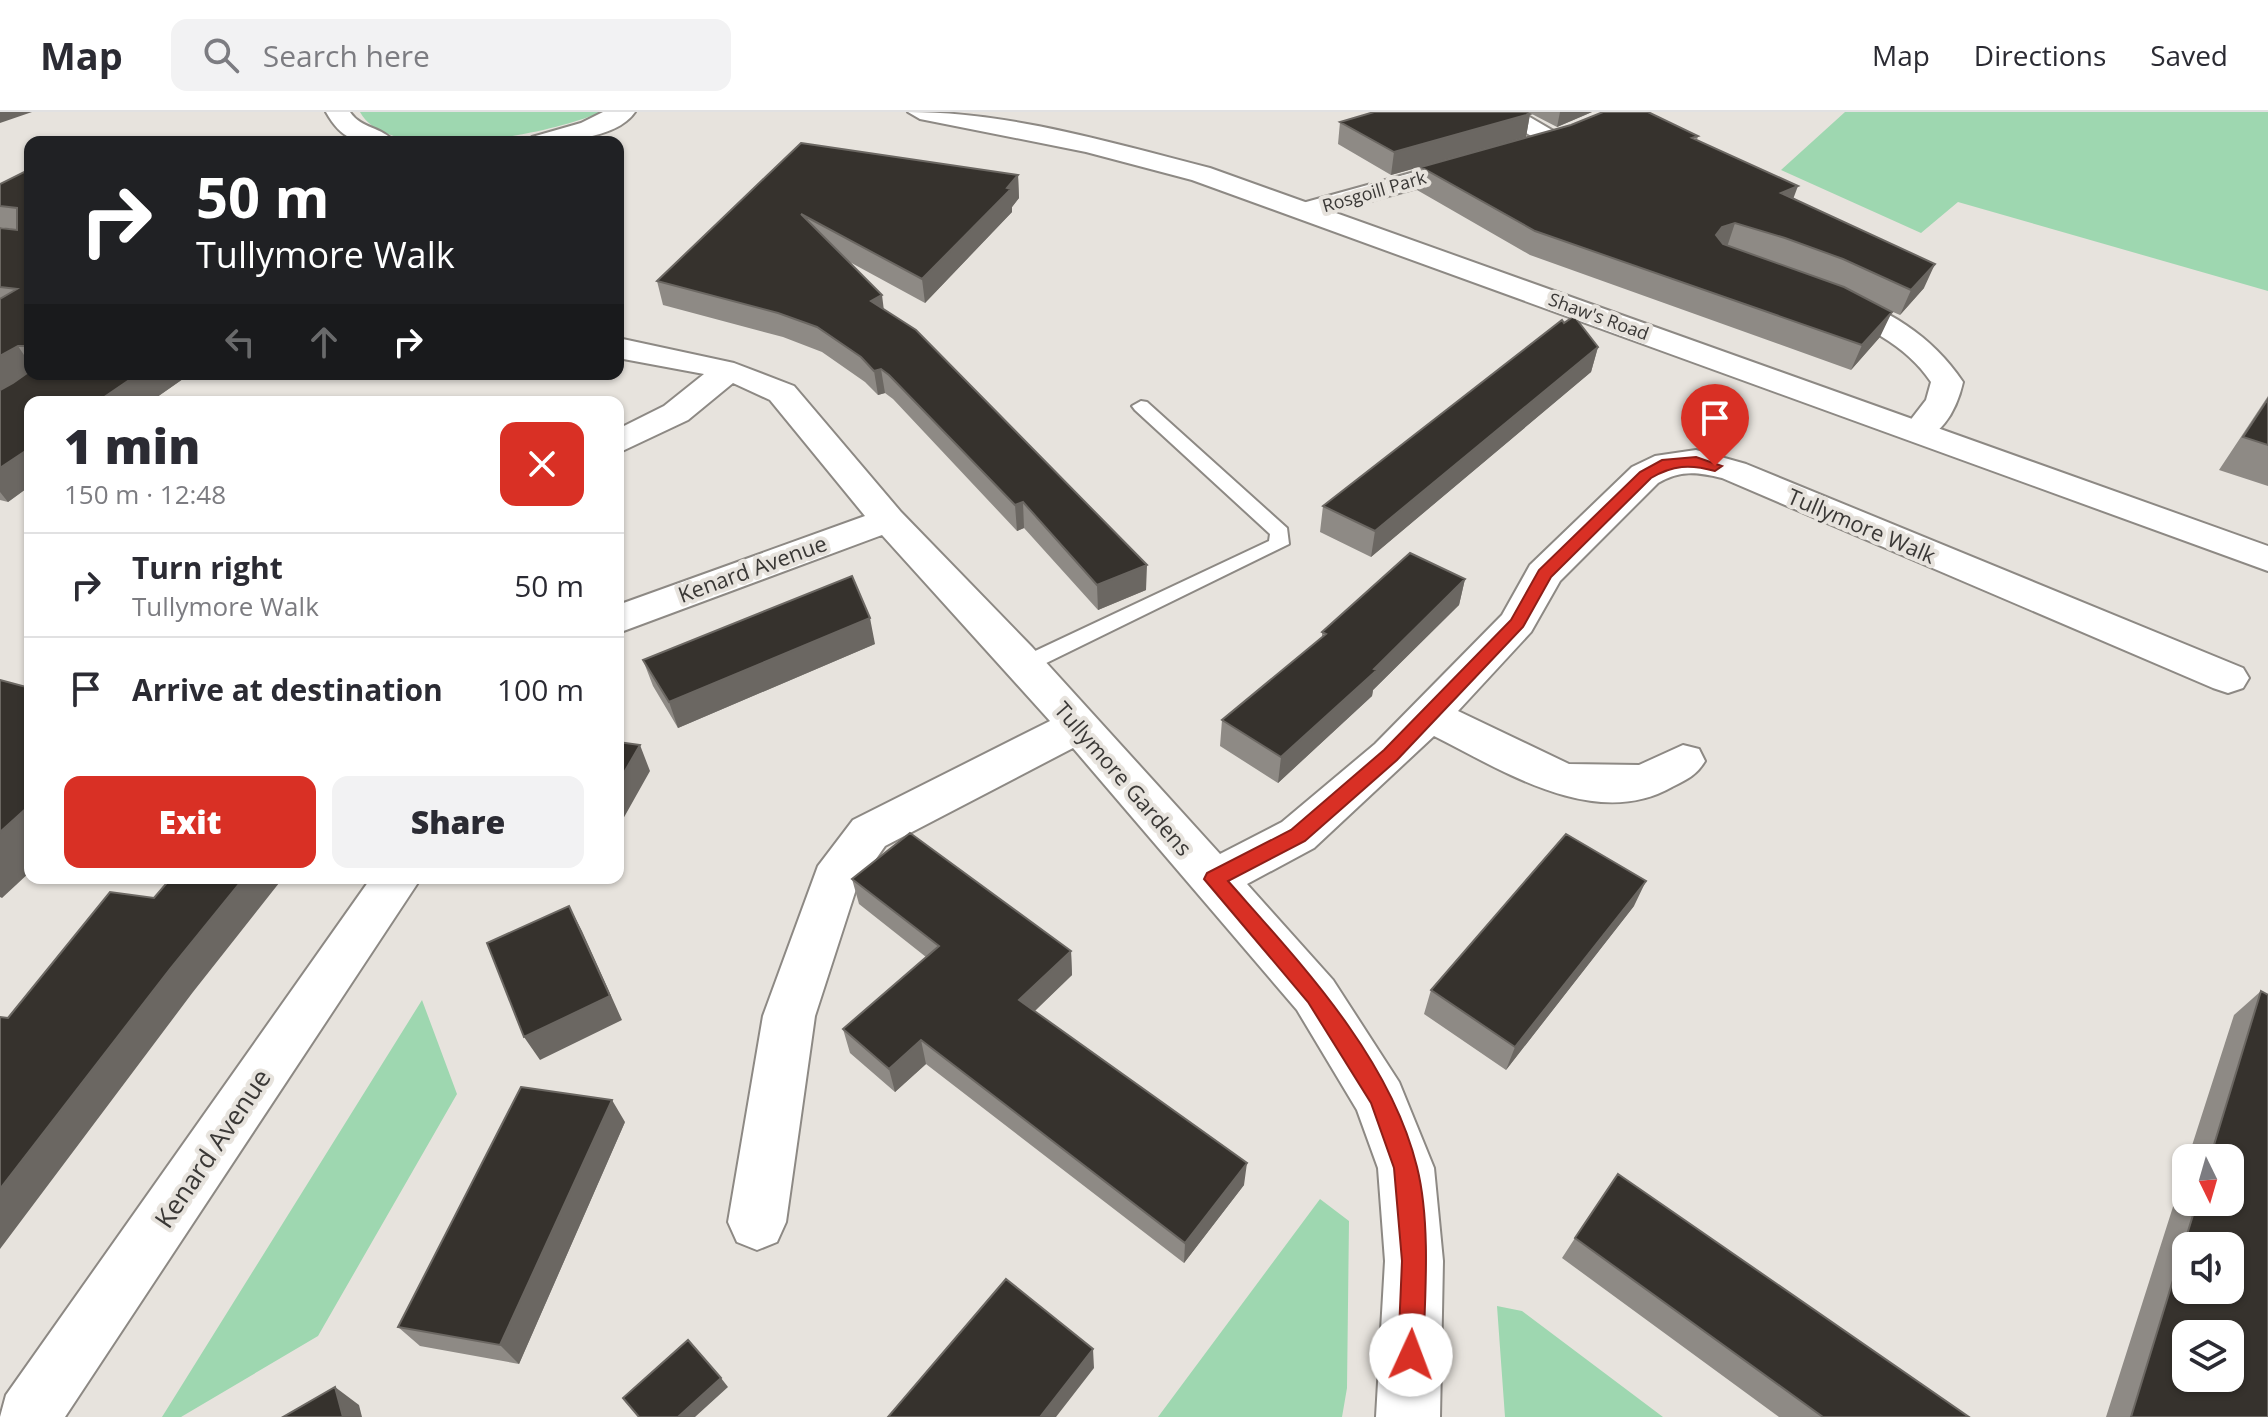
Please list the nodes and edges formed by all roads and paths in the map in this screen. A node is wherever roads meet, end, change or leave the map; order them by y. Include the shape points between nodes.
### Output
1 (338, 112) edge
2 (623, 112) edge
3 (920, 112) edge
4 (1502, 112) edge
5 (367, 136) edge
6 (562, 136) edge
7 (1309, 210) junction
8 (1811, 293) edge
9 (624, 349) edge
10 (728, 371) junction
11 (1141, 406) dead end
12 (1919, 431) junction
13 (624, 440) edge
14 (888, 520) junction
15 (2268, 559) edge
16 (624, 618) edge
17 (1024, 665) junction
18 (2228, 678) dead end
19 (1429, 715) junction
20 (1078, 726) junction
21 (1683, 761) dead end
22 (1214, 879) junction
23 (393, 884) edge
24 (757, 1222) dead end
25 (28, 1417) edge
26 (1408, 1417) edge

1 - 5 street via 347,127
2 - 6 street
3 - 7 street, Shaw's Road via 1102,148
4 - 7 street, Rosgoill Park via 1568,135
7 - 12 street, Shaw's Road
8 - 12 street via 1868,316 1913,341 1934,360 1947,382 1942,402
9 - 10 street, Tullymore Gardens
10 - 13 street via 676,413
10 - 14 street, Tullymore Gardens via 782,393
11 - 17 lane via 1280,532 1279,544
12 - 15 street, Shaw's Road
14 - 16 street, Kenard Avenue
14 - 17 street, Tullymore Gardens
17 - 20 street, Tullymore Gardens
18 - 19 street, Tullymore Walk via 1734,471 1696,461 1667,463 1645,475 1544,574 1517,623
19 - 21 street via 1562,780 1647,781
19 - 22 street, Tullymore Walk via 1298,835
20 - 22 street, Tullymore Gardens
20 - 24 street via 869,833 835,879 789,1016
22 - 26 street, Tullymore Gardens via 1315,995 1380,1099 1406,1168 1414,1261
23 - 25 street, Kenard Avenue

